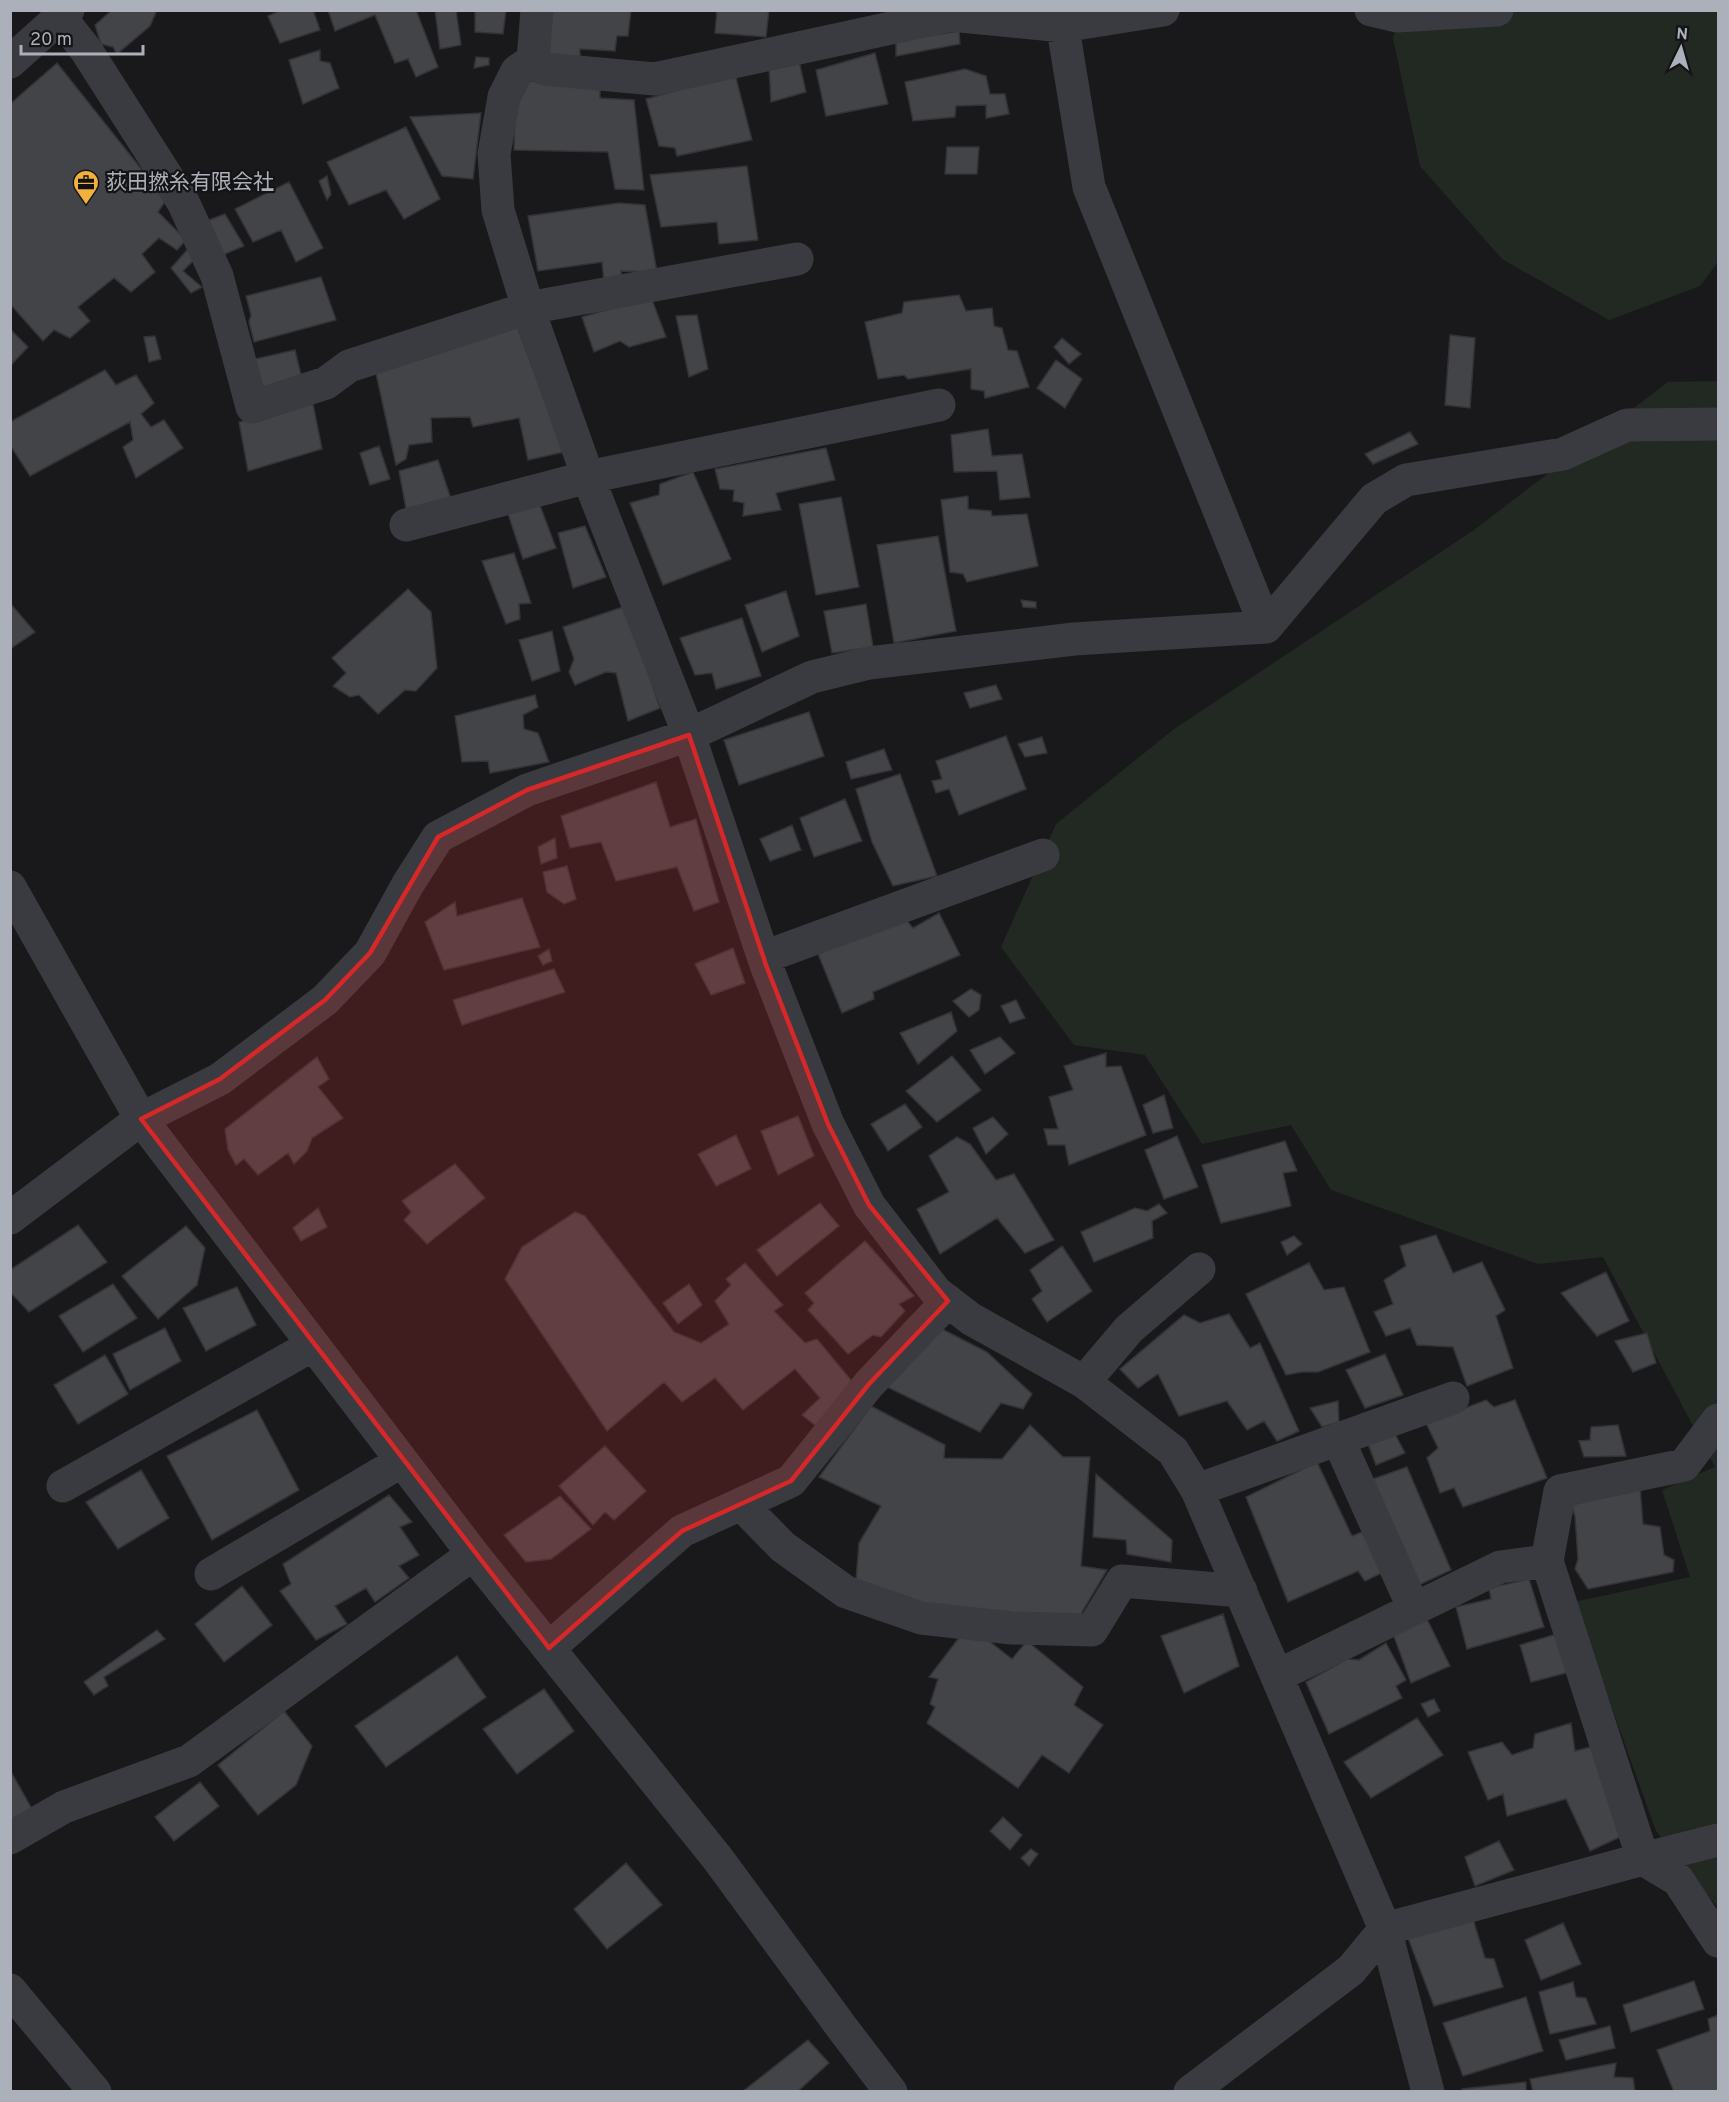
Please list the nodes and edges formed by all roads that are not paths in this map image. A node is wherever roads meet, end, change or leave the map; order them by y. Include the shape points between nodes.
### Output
1 (537, 10) edge
2 (1163, 10) edge
3 (1371, 10) edge
4 (1497, 10) edge
5 (64, 14) edge
6 (1061, 18) edge
7 (533, 60) junction
8 (10, 62) edge
9 (797, 259) dead end
10 (528, 308) junction
11 (939, 405) dead end
12 (1719, 424) edge
13 (588, 477) junction
14 (406, 525) dead end
15 (1266, 627) junction
16 (689, 735) junction
17 (1043, 855) dead end
18 (10, 887) edge
19 (764, 957) junction
20 (141, 1119) junction
21 (10, 1218) edge
22 (1199, 1269) dead end
23 (948, 1301) junction
24 (314, 1345) junction
25 (1084, 1382) junction
26 (1454, 1398) dead end
27 (1719, 1420) edge
28 (1338, 1439) junction
29 (402, 1461) junction
30 (63, 1486) dead end
31 (1197, 1490) junction
32 (741, 1504) junction
33 (473, 1554) junction
34 (1547, 1561) junction
35 (211, 1574) dead end
36 (1241, 1591) junction
37 (1414, 1609) junction
38 (549, 1648) junction
39 (1277, 1676) junction
40 (10, 1838) edge
41 (1719, 1840) edge
42 (1643, 1859) junction
43 (1385, 1929) junction
44 (1719, 1941) edge
45 (10, 1990) edge
46 (95, 2091) edge
47 (891, 2091) edge
48 (1190, 2091) edge
49 (1428, 2091) edge

1 - 7 street
2 - 6 street
3 - 4 street via 1397,16
5 - 8 street
5 - 10 street via 183,202 217,276 252,406 326,382 349,366
6 - 7 street via 951,15 655,79 544,69
6 - 15 street via 1089,187
7 - 10 street via 517,71 504,97 494,154 498,210
9 - 10 street
10 - 13 street
11 - 13 street
12 - 15 street via 1626,425 1563,454 1406,480 1374,499
13 - 14 street
13 - 16 street
15 - 16 street via 1074,639 869,663 812,677
16 - 19 street
16 - 20 street via 526,790 438,837 370,953 325,1000 220,1079
17 - 19 street
18 - 20 street
19 - 23 street via 828,1125 869,1204 936,1292
20 - 21 street
20 - 24 street
22 - 25 street via 1129,1329
23 - 25 street via 971,1319
23 - 32 street via 869,1384 791,1481
24 - 29 street
24 - 30 street
25 - 31 street via 1173,1451
26 - 28 street
27 - 34 street via 1684,1465 1560,1491
28 - 31 street
28 - 37 street
29 - 33 street
29 - 35 street
31 - 36 street
32 - 36 street via 783,1547 846,1592 921,1618 1012,1628 1092,1630 1122,1581
32 - 38 street via 682,1531
33 - 38 street
33 - 40 street via 189,1761 64,1807
34 - 37 street via 1500,1568
34 - 42 street
36 - 39 street
37 - 39 street
38 - 47 street via 718,1859
39 - 43 street
41 - 42 street
42 - 43 street
42 - 44 street via 1678,1880
43 - 48 street via 1351,1970
43 - 49 street
45 - 46 street

